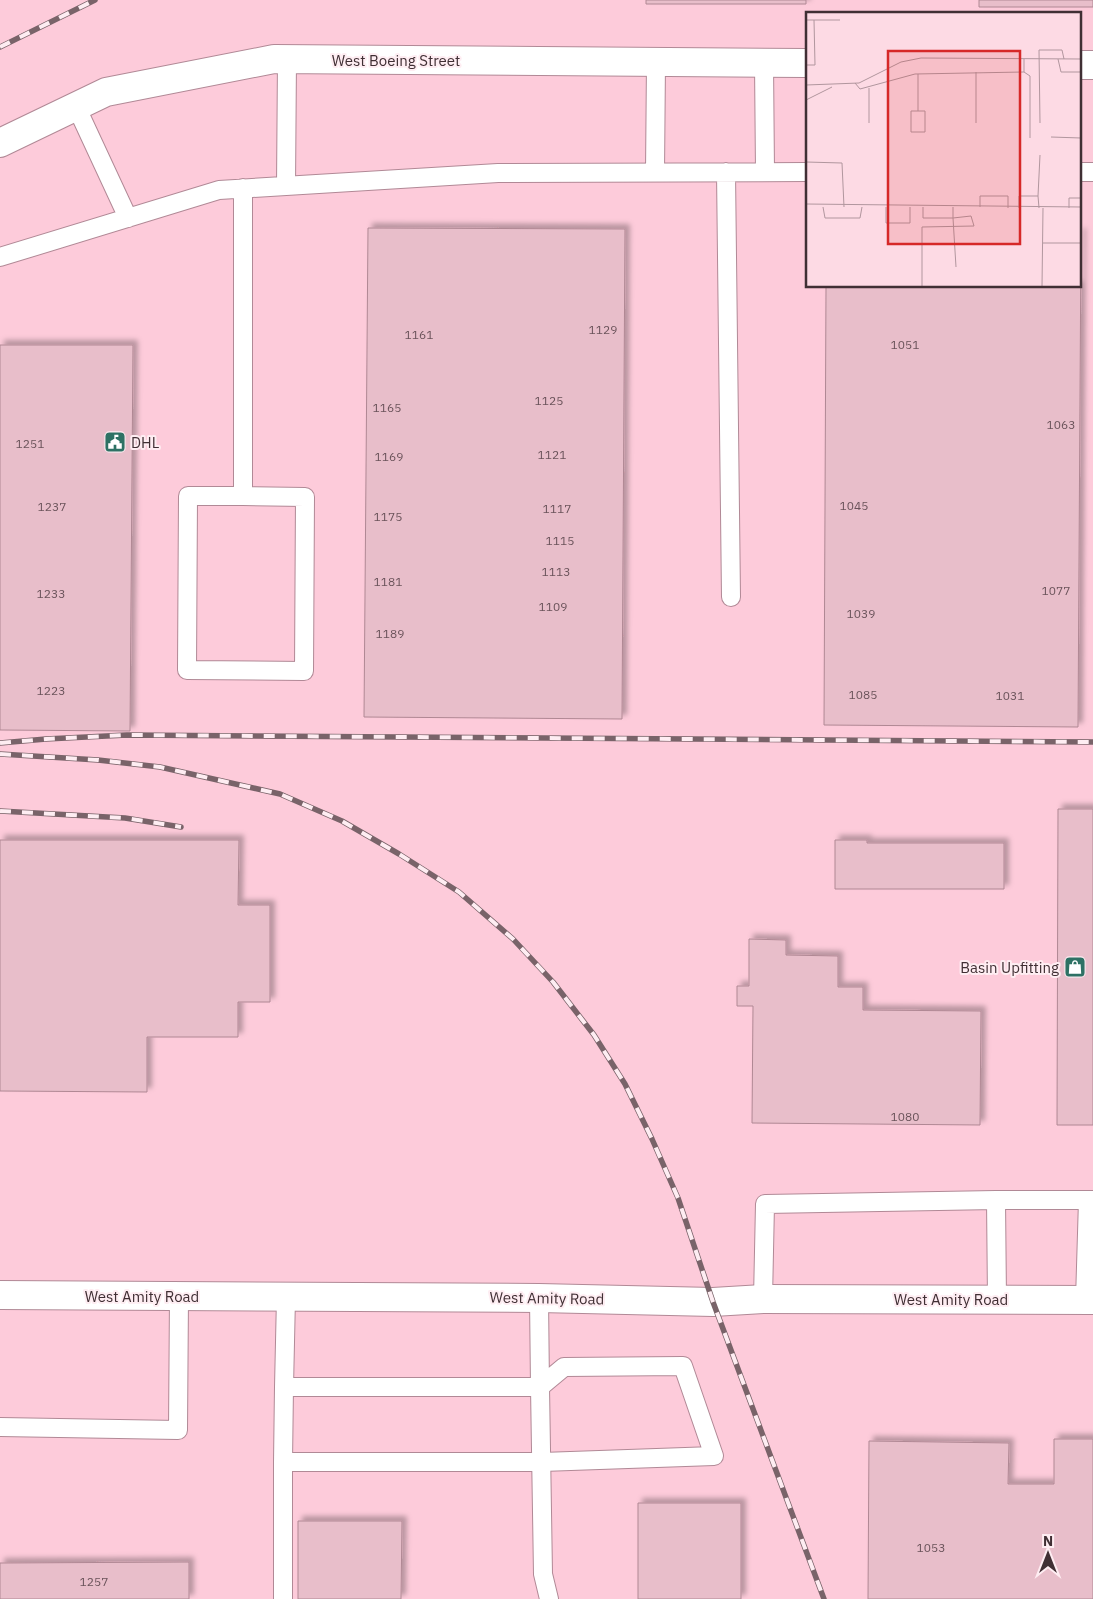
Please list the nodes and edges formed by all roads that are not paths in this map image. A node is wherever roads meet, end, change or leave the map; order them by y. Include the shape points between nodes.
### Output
1 (287, 59) junction
2 (656, 62) junction
3 (764, 63) junction
4 (806, 63) edge
5 (1080, 65) edge
6 (1093, 65) edge
7 (76, 106) junction
8 (0, 143) edge
9 (655, 172) junction
10 (726, 172) junction
11 (765, 172) junction
12 (806, 172) edge
13 (1080, 172) edge
14 (1093, 172) edge
15 (286, 186) junction
16 (243, 188) junction
17 (128, 218) junction
18 (0, 257) edge
19 (244, 496) junction
20 (731, 597) dead end
21 (996, 1200) junction
22 (1090, 1200) edge
23 (0, 1295) edge
24 (179, 1296) junction
25 (286, 1296) junction
26 (539, 1298) junction
27 (763, 1298) junction
28 (998, 1300) junction
29 (1089, 1300) edge
30 (284, 1387) junction
31 (540, 1387) junction
32 (0, 1427) edge
33 (283, 1462) junction
34 (542, 1462) junction
35 (283, 1599) edge
36 (549, 1599) edge

1 - 2 street, West Boeing Street
1 - 7 street, West Boeing Street via 106,92
1 - 15 lane
2 - 3 street, West Boeing Street
2 - 9 lane
3 - 4 street, West Boeing Street
3 - 11 lane
5 - 6 street
7 - 8 street, West Boeing Street
7 - 17 lane
9 - 10 lane
9 - 15 lane via 498,173
10 - 11 lane
10 - 20 lane
11 - 12 lane
13 - 14 lane
15 - 16 lane
16 - 17 lane via 219,190
16 - 19 lane
17 - 18 lane
19 - 19 lane via 188,496 187,670 304,670 305,496
21 - 22 lane
21 - 27 lane via 765,1204
21 - 28 lane
22 - 29 lane
23 - 24 street, West Amity Road
24 - 25 street, West Amity Road
24 - 32 lane via 178,1430
25 - 26 street, West Amity Road
25 - 30 lane
26 - 27 street, West Amity Road via 713,1302
26 - 31 lane
27 - 28 street, West Amity Road
28 - 29 street, West Amity Road
30 - 31 lane
30 - 33 lane
31 - 34 lane
31 - 34 lane via 564,1367 683,1366 714,1456
33 - 34 lane
33 - 35 lane
34 - 36 lane via 543,1574

